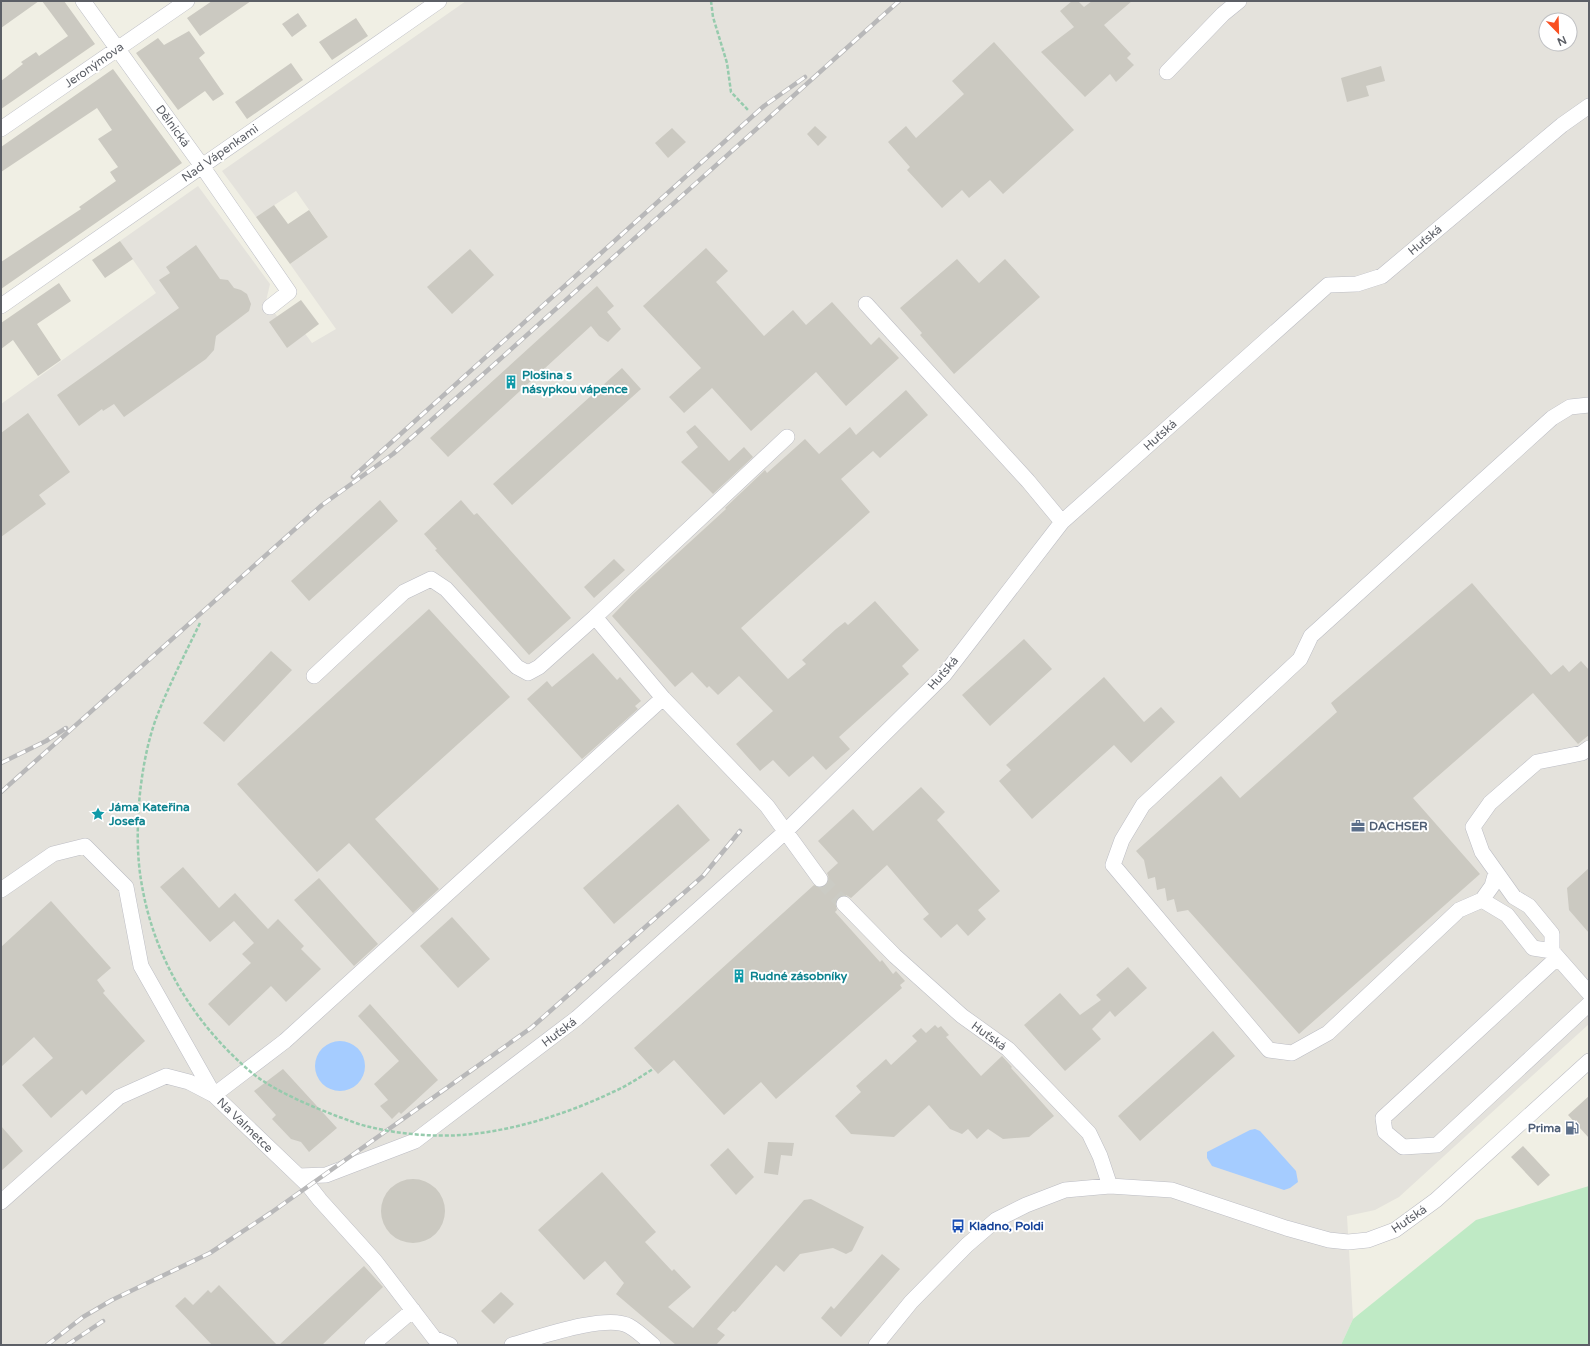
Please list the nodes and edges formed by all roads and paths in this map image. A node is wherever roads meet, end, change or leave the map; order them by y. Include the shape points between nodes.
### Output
1 (83, 1) edge
2 (187, 1) edge
3 (439, 1) edge
4 (711, 1) edge
5 (1239, 1) edge
6 (118, 48) junction
7 (1167, 72) dead end
8 (1589, 106) edge
9 (749, 111) dead end
10 (1, 129) edge
11 (202, 166) junction
12 (866, 304) dead end
13 (1, 306) edge
14 (270, 307) dead end
15 (1589, 405) edge
16 (787, 437) dead end
17 (1062, 522) junction
18 (595, 617) junction
19 (200, 623) dead end
20 (314, 676) dead end
21 (663, 698) junction
22 (1589, 748) edge
23 (786, 832) junction
24 (1496, 872) junction
25 (820, 879) tunnel mouth
26 (1, 890) edge
27 (1482, 900) junction
28 (844, 904) tunnel mouth
29 (1554, 954) junction
30 (1589, 993) edge
31 (1589, 1004) edge
32 (1589, 1061) edge
33 (653, 1069) dead end
34 (214, 1095) junction
35 (299, 1176) junction
36 (1110, 1186) junction
37 (1, 1202) edge
38 (413, 1310) junction
39 (880, 1343) edge
40 (372, 1345) edge
41 (450, 1345) edge
42 (512, 1345) edge
43 (653, 1345) edge

1 - 6 street, Dělnická
2 - 6 street, Jeronýmova
3 - 11 street, Nad Vápenkami
4 - 9 path via 713,17 727,63 731,92
5 - 7 street
6 - 10 street, Jeronýmova
6 - 11 street, Dělnická
8 - 17 street, Huťská via 1562,124 1382,276 1356,284 1328,285
11 - 13 street, Nad Vápenkami
11 - 14 street, Dělnická via 289,292
12 - 17 street via 1028,481
15 - 27 street via 1570,407 1552,418 1311,636 1300,659 1143,805 1122,840 1113,865 1269,1050 1282,1053 1292,1053 1328,1033 1459,910
16 - 18 street
17 - 23 street, Huťská via 944,675
18 - 20 street via 539,667 528,673 517,667 446,589 431,579 404,592
18 - 21 street
19 - 33 path, bridge via 158,712 144,766 139,807 140,879 148,914 169,972 207,1028 234,1055 254,1074 298,1100 330,1113 369,1127 437,1135 462,1135 492,1130 562,1114 615,1092
21 - 23 street via 763,802
21 - 34 street via 285,1041
22 - 24 street via 1582,753 1538,762 1490,803 1473,827 1482,852
23 - 25 street
23 - 35 street, Huťská via 577,1018 415,1142 326,1174
24 - 27 street via 1492,886
24 - 29 street via 1514,897 1529,906 1552,934
26 - 34 street via 53,854 85,846 126,887 141,966
27 - 29 street via 1506,915 1533,948
28 - 36 street, Huťská via 895,956 962,1016 1008,1049 1089,1133
29 - 30 street
29 - 31 street via 1383,1118 1385,1132 1403,1147 1437,1145
32 - 36 street, Huťská via 1436,1200 1396,1230 1368,1240 1329,1240 1172,1190
34 - 35 street, Na Valmetce
34 - 37 street, Na Valmetce via 188,1082 166,1076 119,1097
35 - 38 street, Na Valmetce via 375,1261
36 - 39 street, Huťská via 1065,1190 996,1220 966,1245 911,1302
38 - 40 street
38 - 41 street, Na Valmetce via 434,1338
42 - 43 street via 587,1325 610,1322 628,1325

